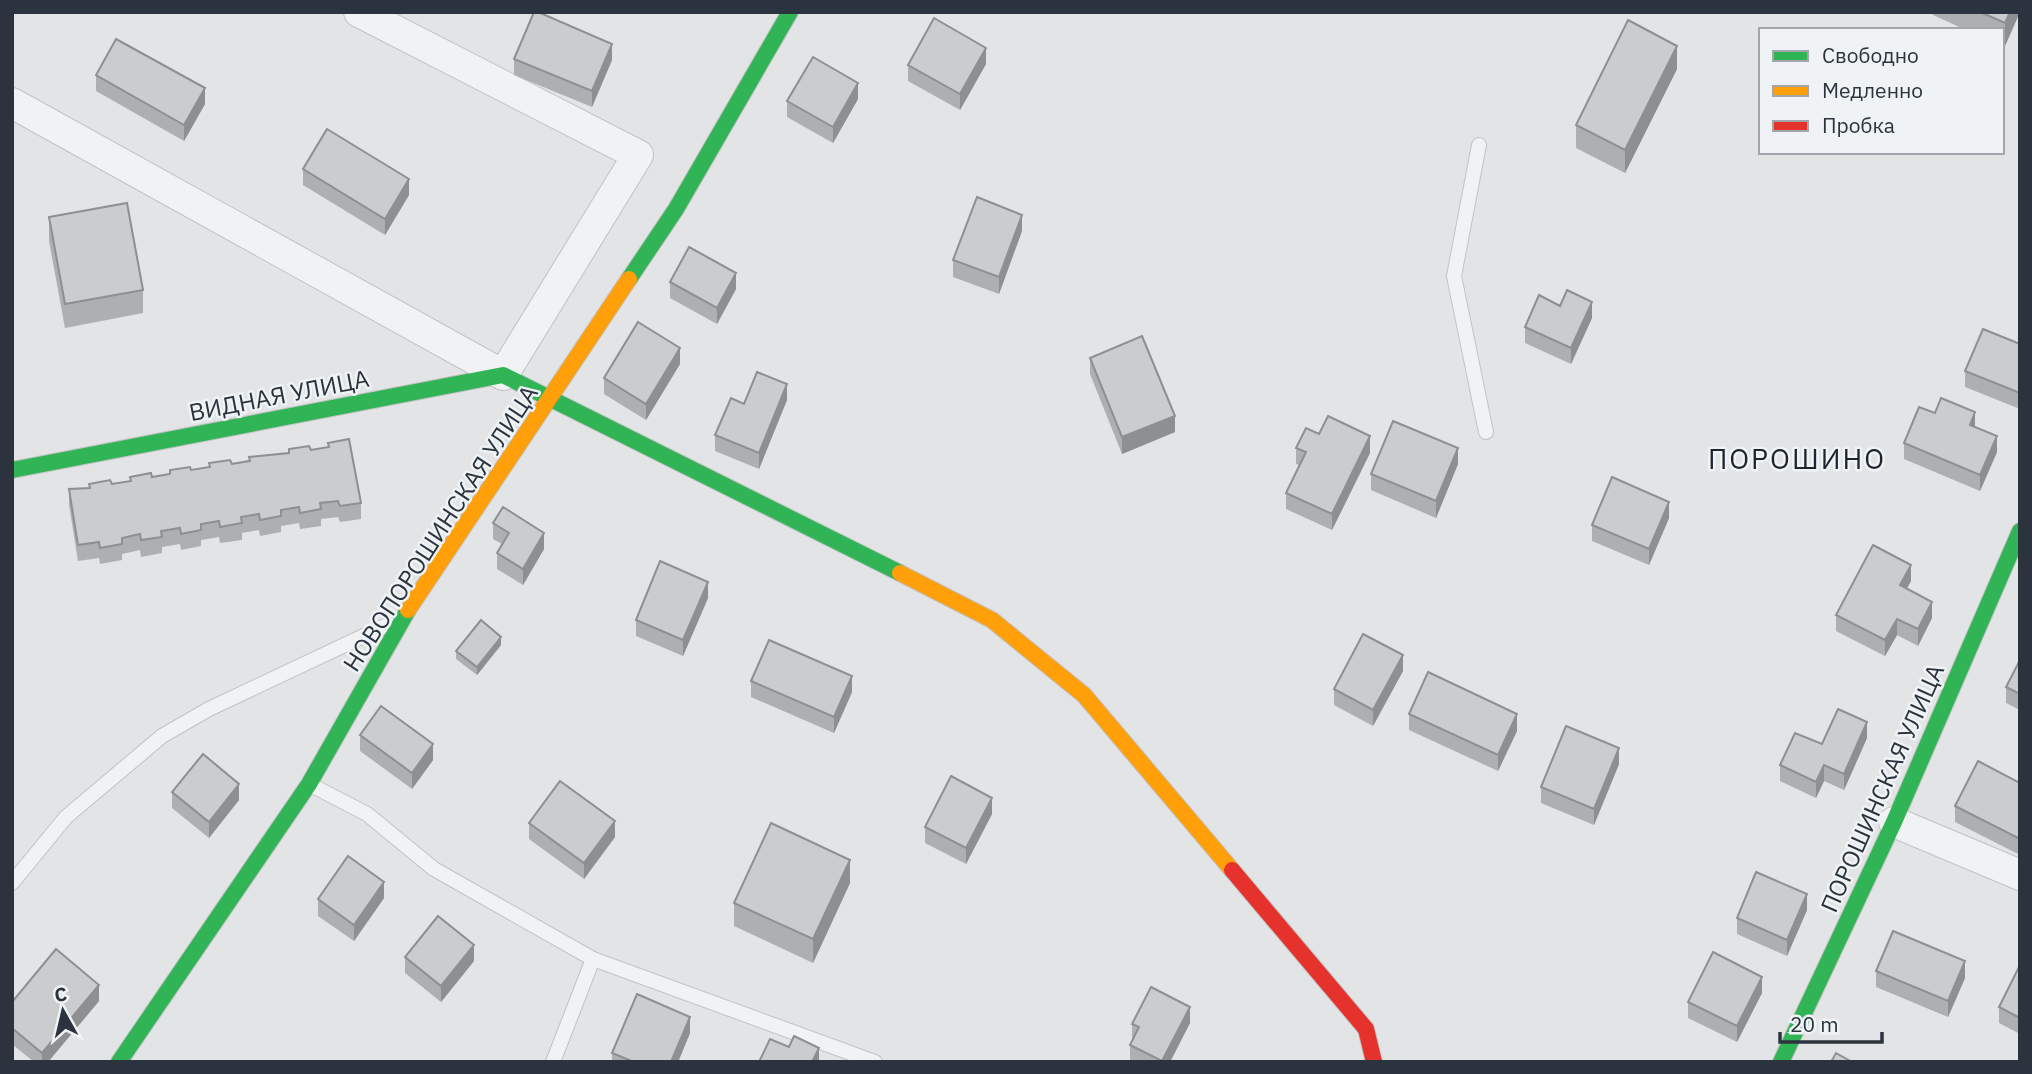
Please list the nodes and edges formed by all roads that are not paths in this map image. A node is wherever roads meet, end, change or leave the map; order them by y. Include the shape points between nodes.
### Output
1 (359, 12) edge
2 (790, 12) edge
3 (12, 103) edge
4 (1479, 145) dead end
5 (503, 375) junction
6 (551, 398) junction
7 (1486, 432) dead end
8 (12, 470) edge
9 (2018, 541) edge
10 (404, 616) junction
11 (309, 784) junction
12 (1894, 822) junction
13 (2020, 875) edge
14 (12, 883) edge
15 (593, 959) junction
16 (119, 1062) edge
17 (553, 1062) edge
18 (875, 1062) edge
19 (1374, 1062) edge
20 (1781, 1062) edge

1 - 5 street via 638,155
2 - 6 street, НОВОПОРОШИНСКАЯ УЛИЦА via 676,209
3 - 5 street
4 - 7 lane via 1454,276
5 - 6 street
5 - 8 street, ВИДНАЯ УЛИЦА
6 - 10 street, НОВОПОРОШИНСКАЯ УЛИЦА
6 - 19 street via 992,620 1084,695 1366,1029
9 - 12 street, ПОРОШИНСКАЯ УЛИЦА
10 - 11 street, НОВОПОРОШИНСКАЯ УЛИЦА
10 - 14 lane via 162,736 66,817
11 - 15 lane via 366,814 435,869
11 - 16 street, НОВОПОРОШИНСКАЯ УЛИЦА
12 - 13 street
12 - 20 street, ПОРОШИНСКАЯ УЛИЦА
15 - 17 lane
15 - 18 lane

